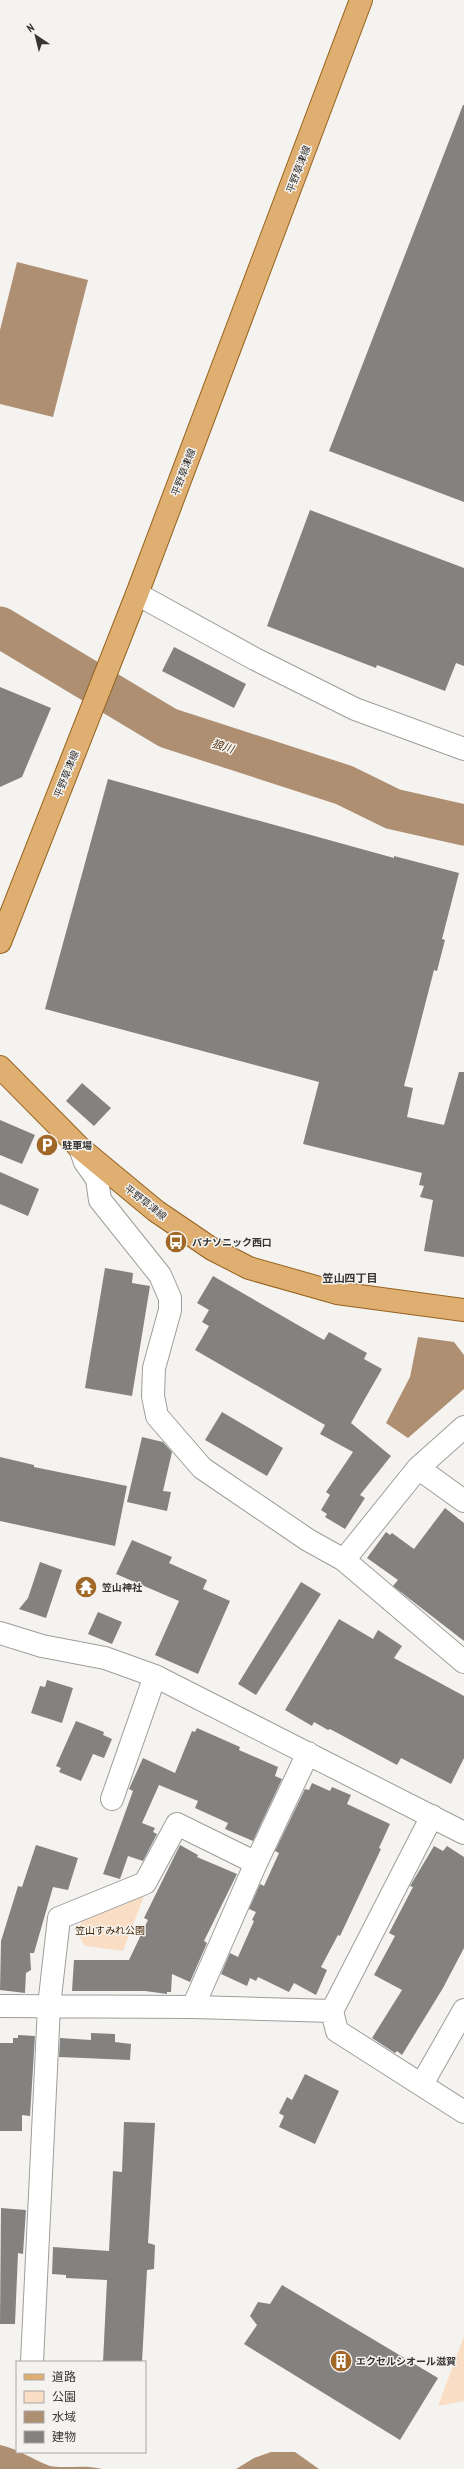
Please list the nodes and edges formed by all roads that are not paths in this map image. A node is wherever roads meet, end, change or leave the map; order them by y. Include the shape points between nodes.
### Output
1 (361, 0) edge
2 (137, 594) junction
3 (464, 749) edge
4 (0, 942) edge
5 (0, 1067) edge
6 (80, 1148) junction
7 (464, 1310) edge
8 (464, 1427) edge
9 (418, 1468) junction
10 (464, 1501) edge
11 (344, 1560) junction
12 (0, 1633) edge
13 (464, 1662) edge
14 (155, 1676) junction
15 (308, 1753) junction
16 (112, 1798) dead end
17 (432, 1816) junction
18 (464, 1833) edge
19 (256, 1862) junction
20 (0, 2006) edge
21 (49, 2006) junction
22 (193, 2006) junction
23 (464, 2010) edge
24 (332, 2011) junction
25 (422, 2084) junction
26 (464, 2112) edge
27 (32, 2361) edge

1 - 2 main road, 平野草津線
2 - 3 street via 255,659 355,709
2 - 4 main road, 平野草津線
5 - 6 main road, 平野草津線
6 - 7 main road, 平野草津線 via 156,1211 212,1249 249,1268 337,1293
6 - 11 street via 85,1162 98,1178 100,1200 160,1275 170,1298 170,1310 154,1368 153,1396 157,1416 202,1468 308,1540
8 - 9 street
9 - 10 street
9 - 11 street
11 - 13 street
12 - 14 street via 42,1646 105,1658
14 - 15 street
14 - 16 street
15 - 17 street
15 - 19 street
17 - 18 street
17 - 24 street
19 - 21 street via 177,1824 145,1883 59,1918
19 - 22 street
20 - 21 street
21 - 22 street
21 - 27 street
22 - 24 street
23 - 25 street
24 - 25 street via 337,2031
25 - 26 street

